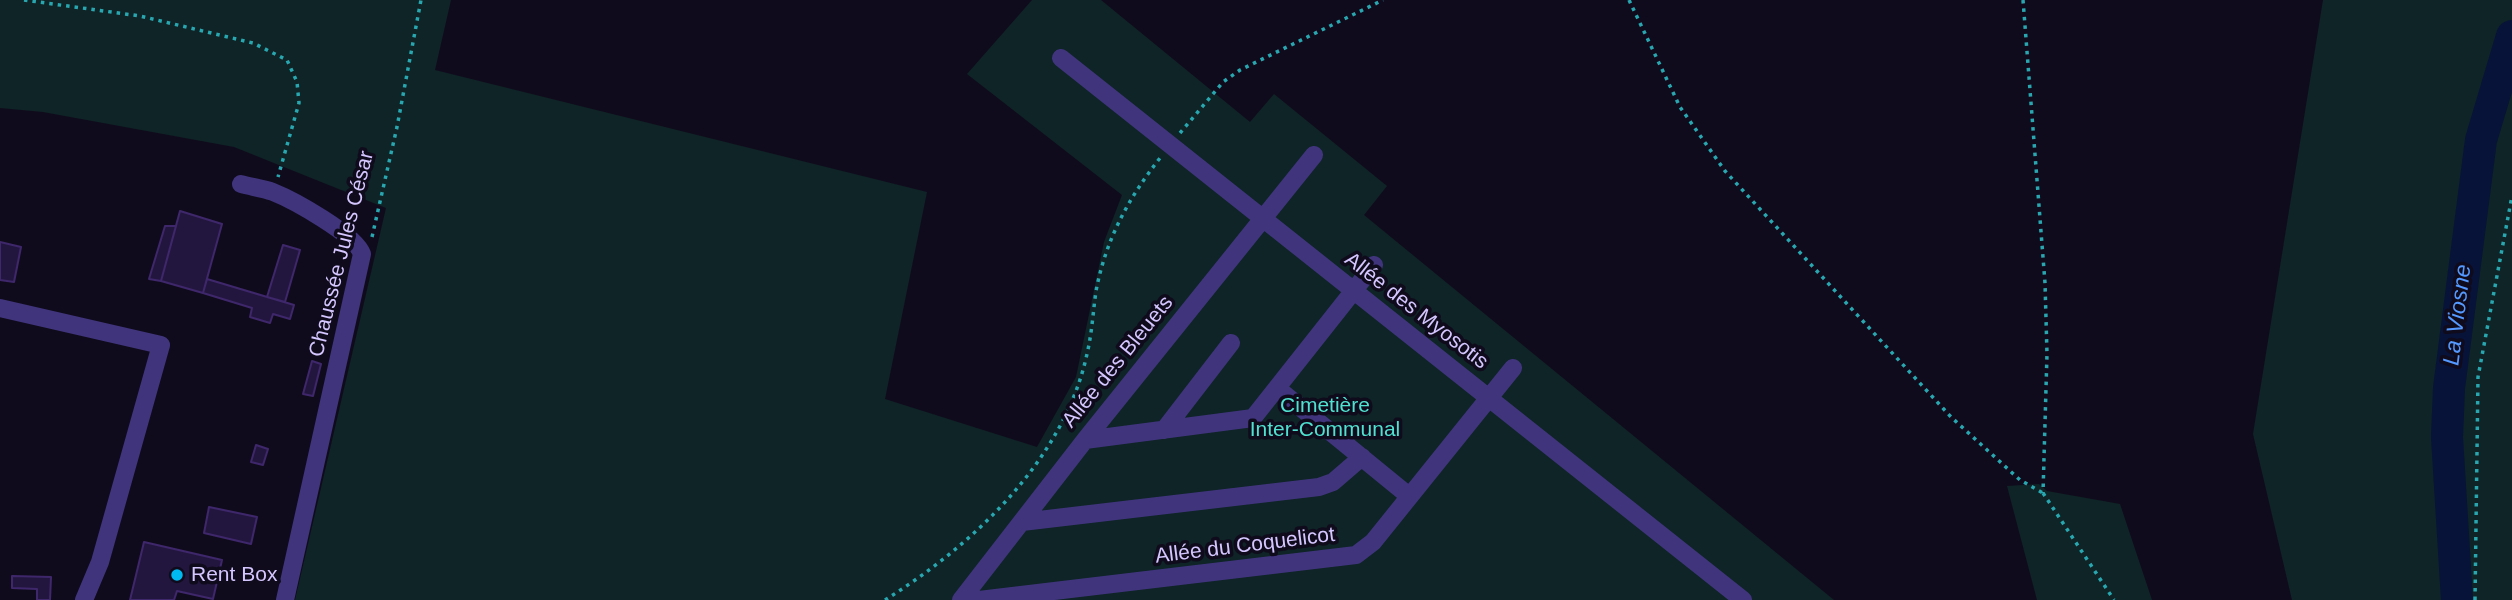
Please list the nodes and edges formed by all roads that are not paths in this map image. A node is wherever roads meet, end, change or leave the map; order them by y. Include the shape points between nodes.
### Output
1 (1061, 58) dead end
2 (1314, 155) dead end
3 (241, 184) dead end
4 (1261, 220) junction
5 (1374, 265) dead end
6 (1354, 290) junction
7 (0, 308) edge
8 (1231, 343) dead end
9 (1513, 368) dead end
10 (1278, 389) junction
11 (1489, 398) junction
12 (1164, 430) junction
13 (1084, 440) junction
14 (1362, 457) junction
15 (1409, 496) junction
16 (1022, 522) junction
17 (84, 600) edge
18 (285, 600) edge
19 (961, 600) edge
20 (979, 600) edge
21 (1743, 600) edge

1 - 4 lane, Allée des Myosotis
2 - 4 lane, Allée des Bleuets
3 - 18 lane, Chaussée Jules César via 274,192 356,242 362,254
4 - 6 lane, Allée des Myosotis
4 - 13 lane, Allée des Bleuets
5 - 6 lane
6 - 10 lane
6 - 11 lane, Allée des Myosotis
7 - 17 lane via 161,345 100,562
8 - 12 lane
9 - 11 lane, Allée du Coquelicot
10 - 12 lane via 1253,418
10 - 14 lane
11 - 15 lane, Allée du Coquelicot
11 - 21 lane, Allée des Myosotis
12 - 13 lane
13 - 16 lane, Allée des Bleuets
14 - 15 lane
14 - 16 lane via 1333,482 1319,487
15 - 20 lane, Allée du Coquelicot via 1373,542 1356,555
16 - 19 lane, Allée des Bleuets

